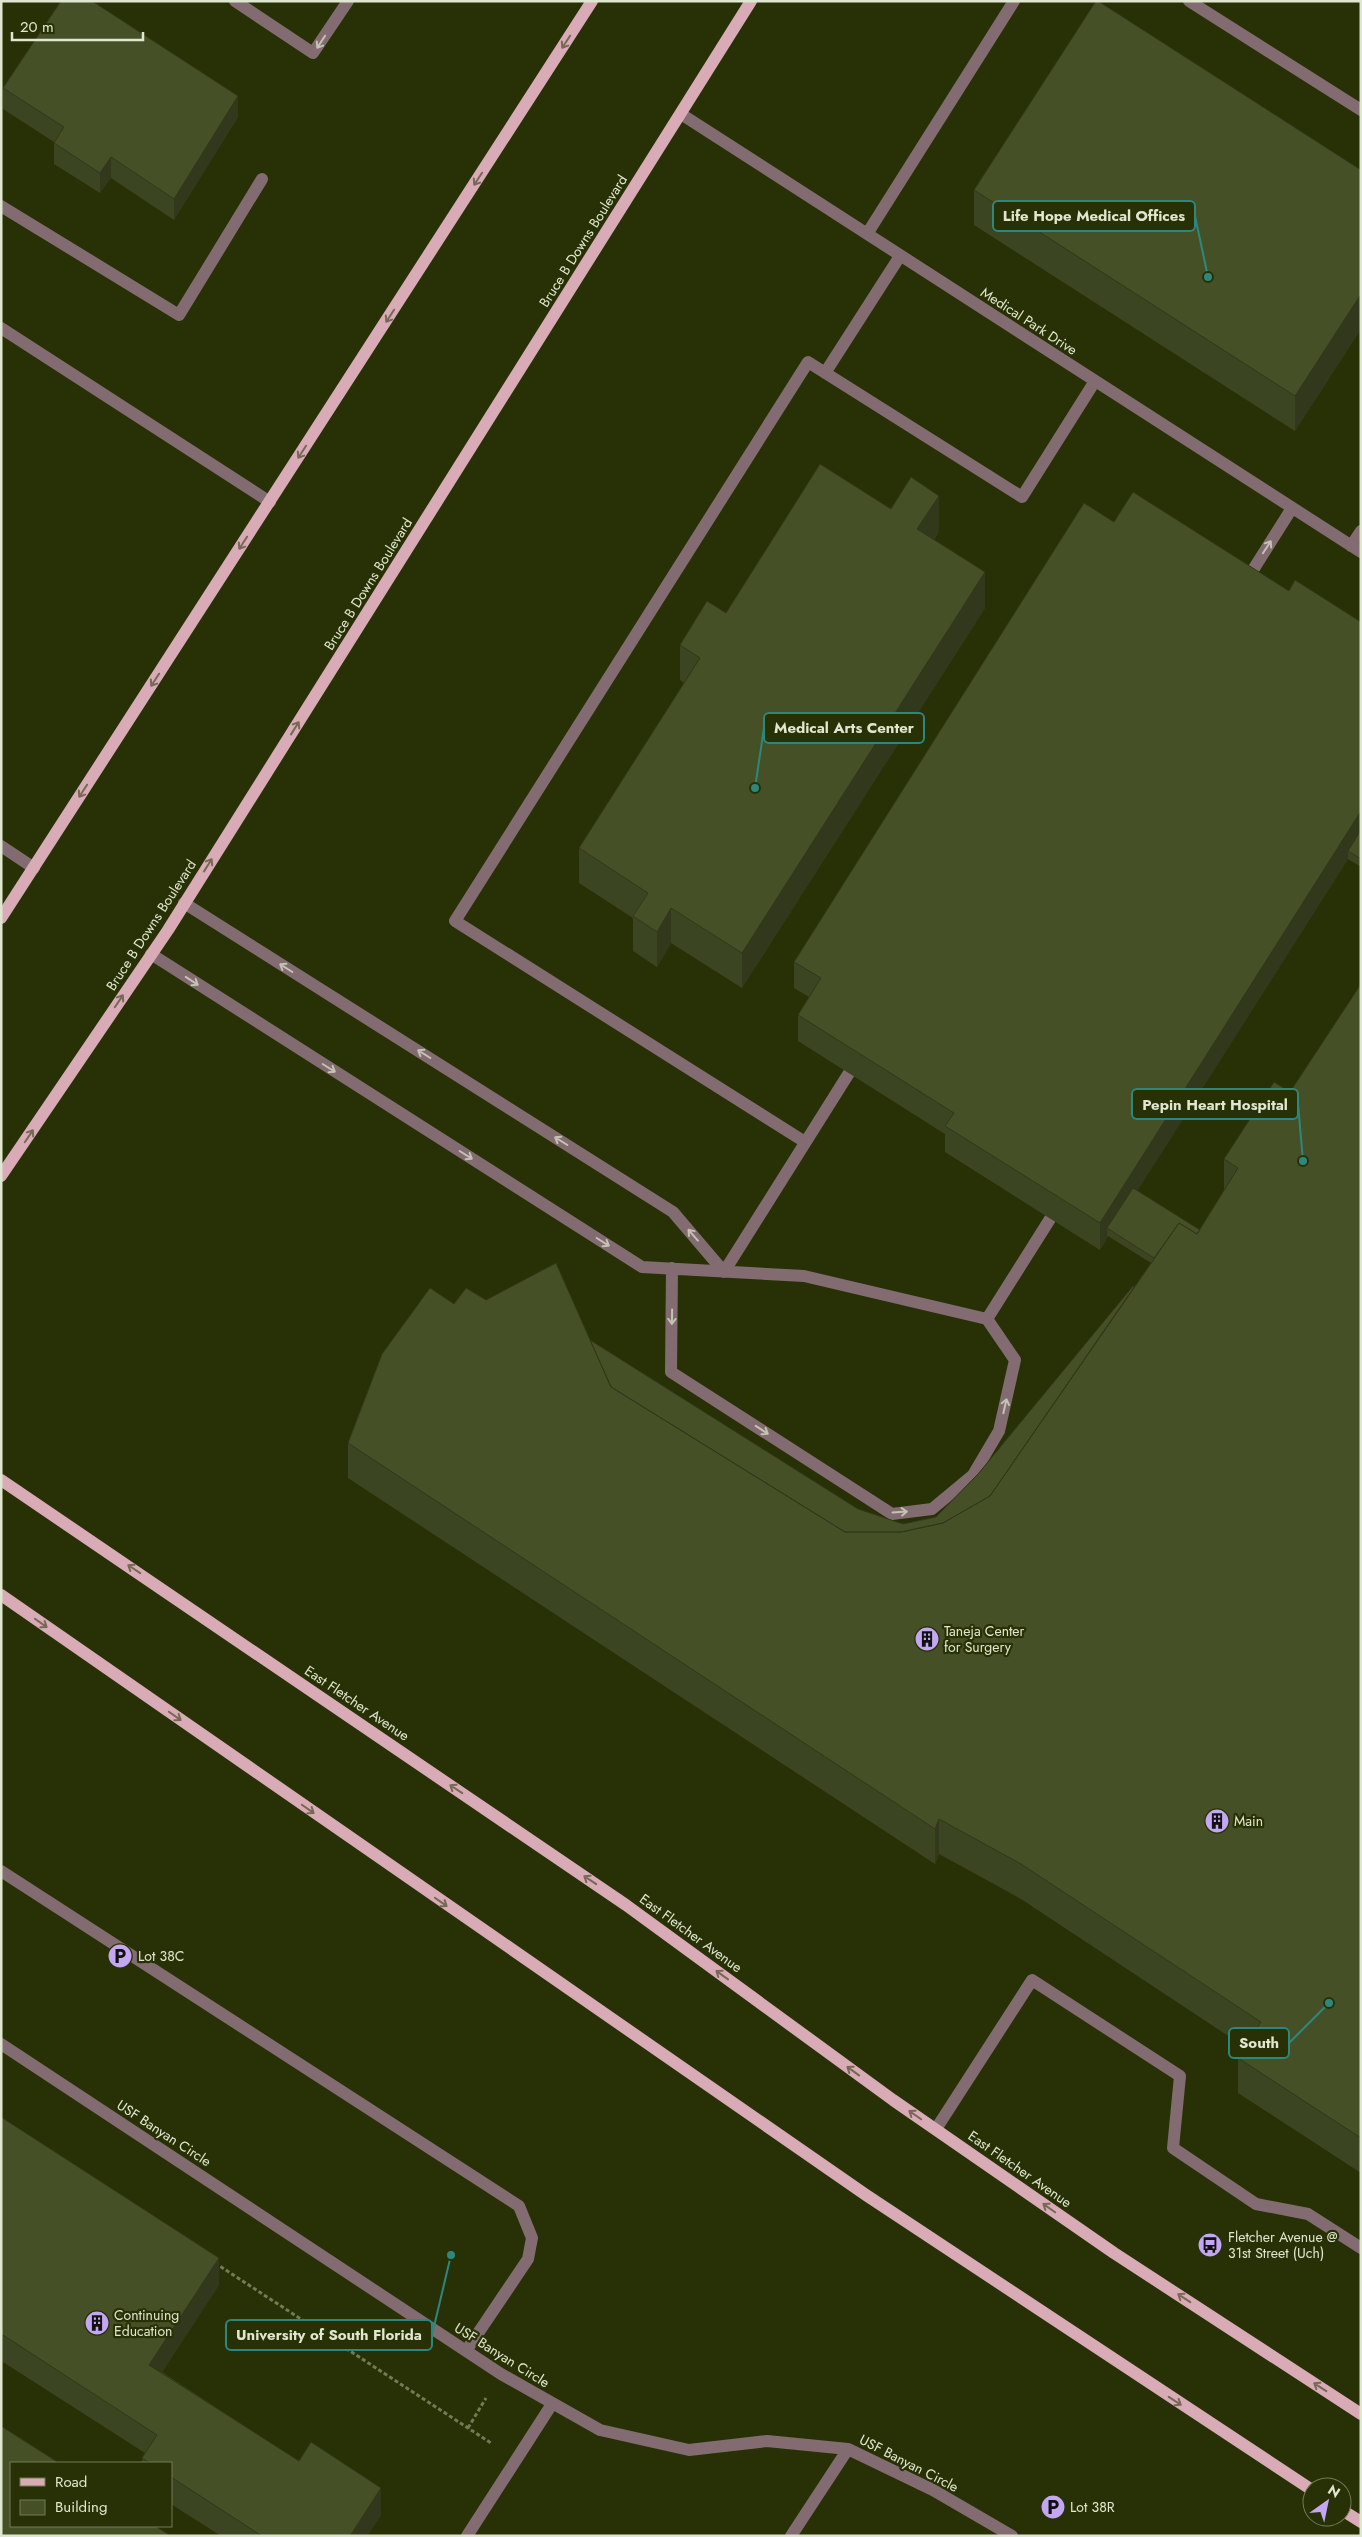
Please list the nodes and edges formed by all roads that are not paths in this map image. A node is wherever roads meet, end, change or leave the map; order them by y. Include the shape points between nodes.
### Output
1 (235, 1) edge
2 (348, 1) edge
3 (592, 1) edge
4 (751, 1) edge
5 (1014, 1) edge
6 (1189, 1) edge
7 (1361, 110) edge
8 (681, 114) junction
9 (262, 180) dead end
10 (1, 206) edge
11 (867, 234) junction
12 (900, 256) junction
13 (1, 328) edge
14 (825, 373) junction
15 (1095, 381) junction
16 (270, 502) junction
17 (1292, 508) junction
18 (1361, 531) edge
19 (1356, 549) edge
20 (1242, 587) edge
21 (1, 846) edge
22 (34, 868) junction
23 (184, 904) junction
24 (1, 918) edge
25 (151, 954) junction
26 (849, 1073) edge
27 (805, 1142) junction
28 (1, 1176) edge
29 (1050, 1218) edge
30 (672, 1268) junction
31 (724, 1272) junction
32 (987, 1319) junction
33 (1, 1480) edge
34 (1, 1595) edge
35 (1, 1871) edge
36 (1, 2044) edge
37 (936, 2129) junction
38 (1361, 2248) edge
39 (466, 2351) junction
40 (552, 2404) junction
41 (1361, 2414) edge
42 (848, 2449) junction
43 (1302, 2483) edge
44 (993, 2531) edge
45 (466, 2536) edge
46 (791, 2536) edge
47 (1012, 2536) edge

2 -> 1 street via 314,53
3 -> 16 main road
4 - 8 main road, Bruce B Downs Boulevard
5 - 11 street
6 - 7 street
8 - 11 street, Medical Park Drive
23 -> 8 main road, Bruce B Downs Boulevard
9 - 10 street via 179,315
11 - 12 street, Medical Park Drive
12 - 14 street
12 - 15 street, Medical Park Drive
13 - 16 street
14 - 15 street via 1022,498
14 - 27 street via 808,362 455,921
15 - 17 street, Medical Park Drive
16 -> 22 main road
17 - 19 street, Medical Park Drive
20 -> 17 street
18 - 19 street
21 - 22 street
22 - 24 main road
23 - 25 main road, Bruce B Downs Boulevard
31 -> 23 street via 673,1212
28 -> 25 main road, Bruce B Downs Boulevard
25 -> 30 street via 642,1267
26 - 27 street
27 - 31 street
29 - 32 street
30 - 31 street
30 -> 32 street via 671,1372 892,1514 932,1509 973,1475 999,1431 1015,1360
31 - 32 street via 804,1276
37 -> 33 main road, East Fletcher Avenue via 626,1905
34 -> 43 main road via 866,2195
35 - 39 street via 519,2206 532,2238 528,2260
36 - 39 street, USF Banyan Circle
37 - 38 street via 1032,1980 1180,2076 1173,2148 1256,2204 1308,2214
41 -> 37 main road, East Fletcher Avenue via 1114,2253
39 - 40 street, USF Banyan Circle
40 - 42 street, USF Banyan Circle via 600,2430 688,2450 766,2441
40 - 45 street
42 - 44 street, USF Banyan Circle via 933,2490
42 - 46 street
44 - 47 street, USF Banyan Circle

